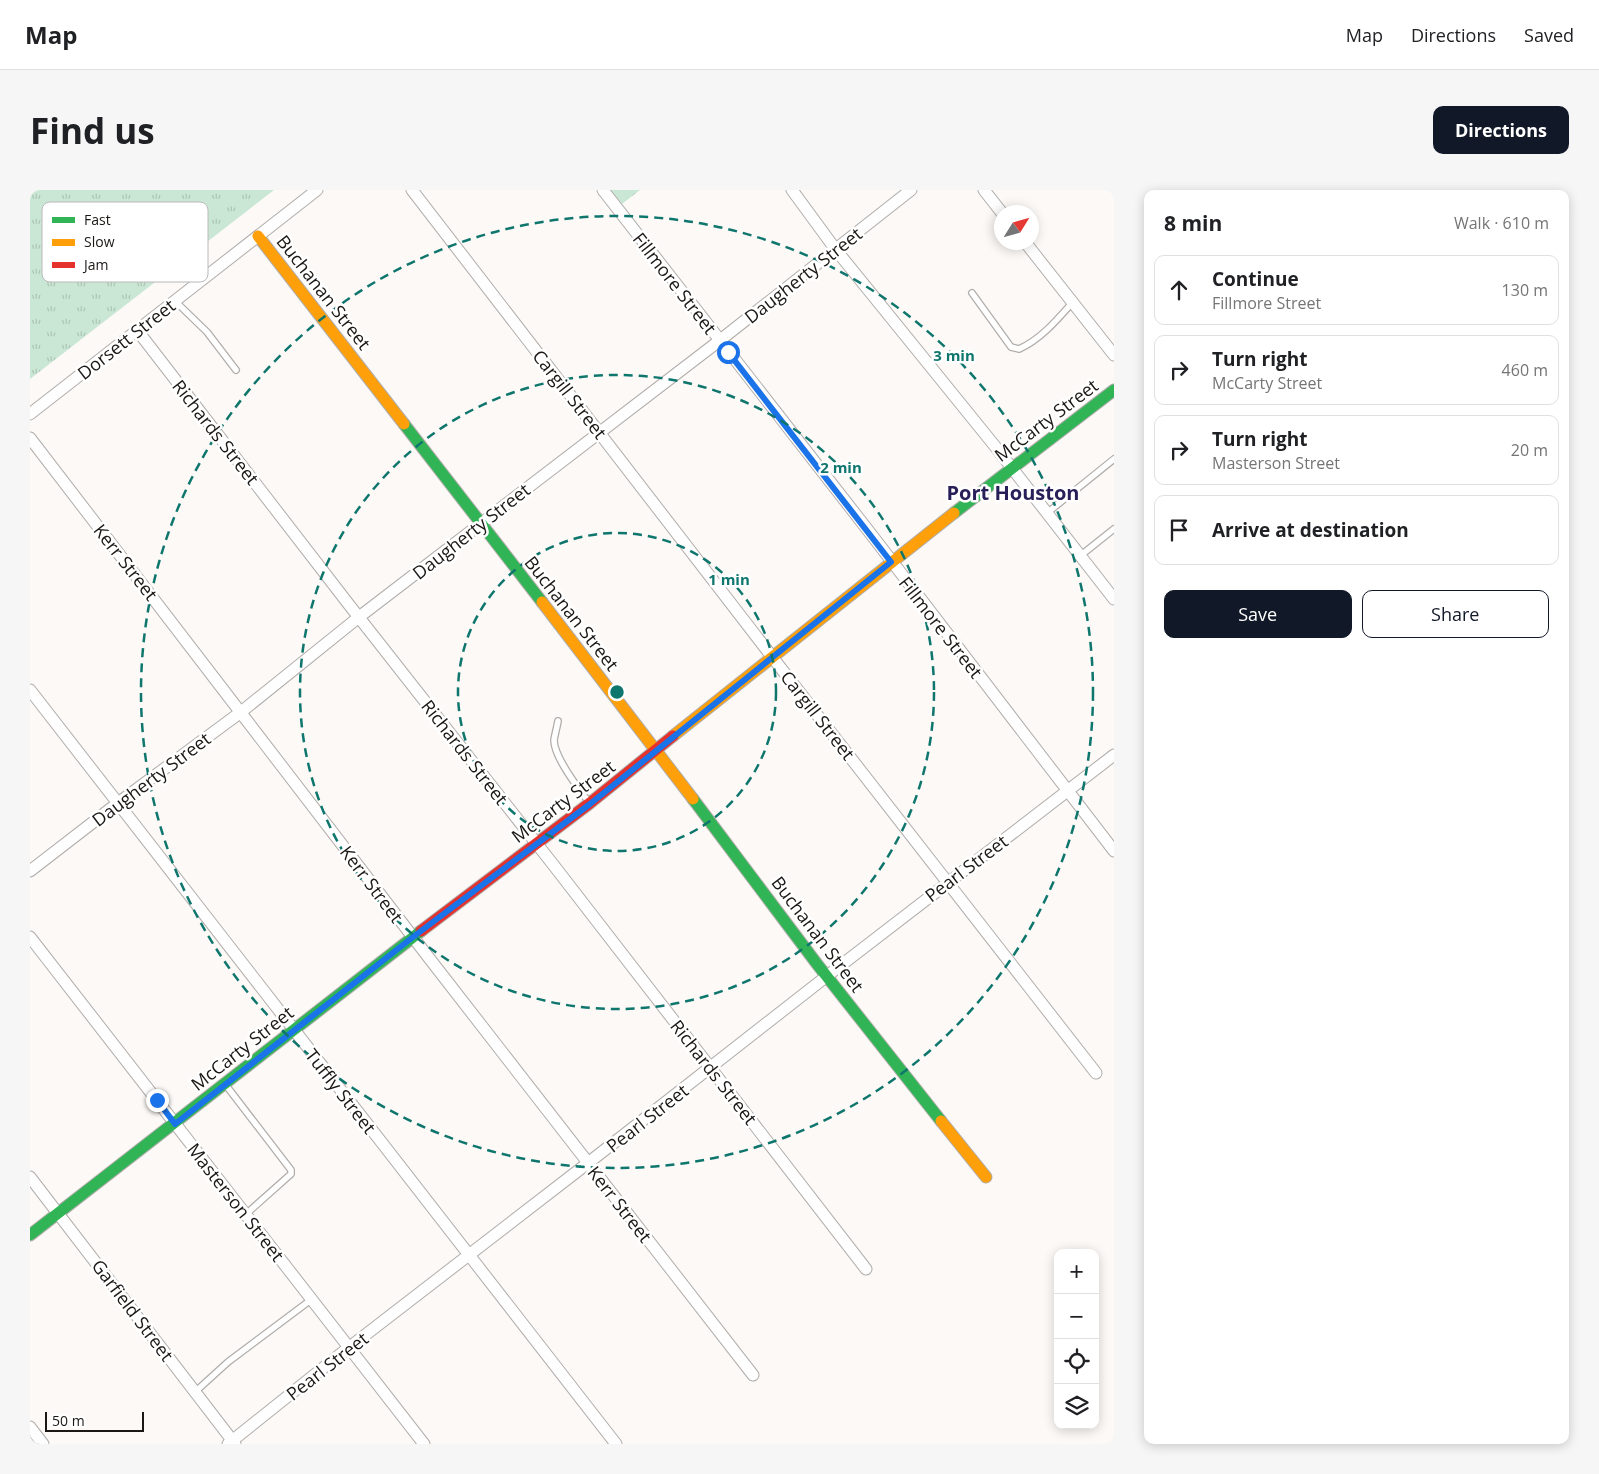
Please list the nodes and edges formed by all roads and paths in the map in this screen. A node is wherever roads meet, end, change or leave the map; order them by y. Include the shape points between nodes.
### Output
1 (317, 190) edge
2 (412, 190) edge
3 (603, 190) edge
4 (792, 190) edge
5 (911, 190) edge
6 (984, 190) edge
7 (996, 205) edge
8 (258, 236) junction
9 (836, 250) junction
10 (1031, 250) edge
11 (208, 275) edge
12 (198, 282) edge
13 (972, 293) dead end
14 (175, 300) junction
15 (1072, 303) junction
16 (137, 330) junction
17 (719, 341) junction
18 (1114, 355) edge
19 (236, 370) dead end
20 (1114, 390) edge
21 (30, 414) edge
22 (599, 432) junction
23 (30, 438) edge
24 (1114, 459) edge
25 (1011, 468) junction
26 (1047, 513) junction
27 (481, 524) junction
28 (1114, 529) edge
29 (1080, 556) junction
30 (891, 562) junction
31 (1114, 599) edge
32 (359, 617) junction
33 (773, 657) junction
34 (30, 690) edge
35 (241, 712) junction
36 (558, 721) dead end
37 (656, 751) junction
38 (1114, 755) edge
39 (1068, 791) junction
40 (118, 803) junction
41 (590, 804) junction
42 (537, 843) junction
43 (1114, 851) edge
44 (30, 872) edge
45 (948, 882) junction
46 (30, 937) edge
47 (413, 937) junction
48 (827, 976) junction
49 (294, 1030) junction
50 (711, 1068) junction
51 (1096, 1072) dead end
52 (225, 1084) junction
53 (175, 1124) junction
54 (588, 1163) junction
55 (30, 1177) edge
56 (986, 1177) dead end
57 (58, 1213) junction
58 (245, 1215) junction
59 (30, 1235) edge
60 (468, 1254) junction
61 (866, 1269) dead end
62 (312, 1299) junction
63 (349, 1348) junction
64 (753, 1375) dead end
65 (195, 1392) junction
66 (30, 1427) edge
67 (232, 1443) edge
68 (43, 1444) edge
69 (424, 1444) edge
70 (616, 1444) edge

1 - 8 street, Dorsett Street
2 - 22 street, Cargill Street
3 - 17 street, Fillmore Street
4 - 9 street
5 - 9 street, Daugherty Street
6 - 7 street
8 - 11 street, Dorsett Street
8 - 27 main road, Buchanan Street
9 - 17 street, Daugherty Street
9 - 25 street
10 - 15 street
12 - 14 street, Dorsett Street
13 - 15 lane via 1012,347 1019,349 1043,333
14 - 16 street, Dorsett Street
14 - 19 lane via 207,332
15 - 18 street
16 - 21 street, Dorsett Street
16 - 32 street, Richards Street
17 - 22 street, Daugherty Street
17 - 30 street, Fillmore Street
20 - 25 main road, McCarty Street
22 - 27 street, Daugherty Street
22 - 33 street, Cargill Street
23 - 35 street, Kerr Street
24 - 26 lane
25 - 26 street
25 - 30 main road, McCarty Street
26 - 29 street
27 - 32 street, Daugherty Street
27 - 37 main road, Buchanan Street
28 - 29 lane
29 - 31 street
30 - 33 main road, McCarty Street
30 - 39 street, Fillmore Street
32 - 35 street, Daugherty Street
32 - 42 street, Richards Street
33 - 37 main road, McCarty Street
33 - 45 street, Cargill Street
34 - 40 street, Tuffly Street
35 - 40 street, Daugherty Street
35 - 47 street, Kerr Street
36 - 41 lane via 554,742 558,753 571,779
37 - 41 main road, McCarty Street
37 - 48 main road, Buchanan Street
38 - 39 street, Pearl Street
39 - 43 street, Fillmore Street
39 - 45 street, Pearl Street
40 - 44 street, Daugherty Street
40 - 49 street, Tuffly Street
41 - 42 main road, McCarty Street
42 - 47 main road, McCarty Street
42 - 50 street, Richards Street
45 - 48 street, Pearl Street
45 - 51 street, Cargill Street
46 - 53 street, Masterson Street
47 - 49 main road, McCarty Street
47 - 54 street, Kerr Street
48 - 50 street, Pearl Street
48 - 56 main road, Buchanan Street
49 - 52 main road, McCarty Street
49 - 60 street, Tuffly Street
50 - 54 street, Pearl Street
50 - 61 street, Richards Street
52 - 53 main road, McCarty Street
52 - 58 lane via 291,1170 291,1174
53 - 57 main road, McCarty Street
53 - 58 street, Masterson Street
54 - 60 street, Pearl Street
54 - 64 street, Kerr Street
55 - 57 street, Garfield Street
57 - 59 main road, McCarty Street
57 - 65 street, Garfield Street
58 - 62 street, Masterson Street
60 - 63 street, Pearl Street
60 - 70 street, Tuffly Street
62 - 63 street, Masterson Street
62 - 65 lane via 228,1362
63 - 67 street, Pearl Street
63 - 69 street, Masterson Street
65 - 67 street, Garfield Street
66 - 68 street

